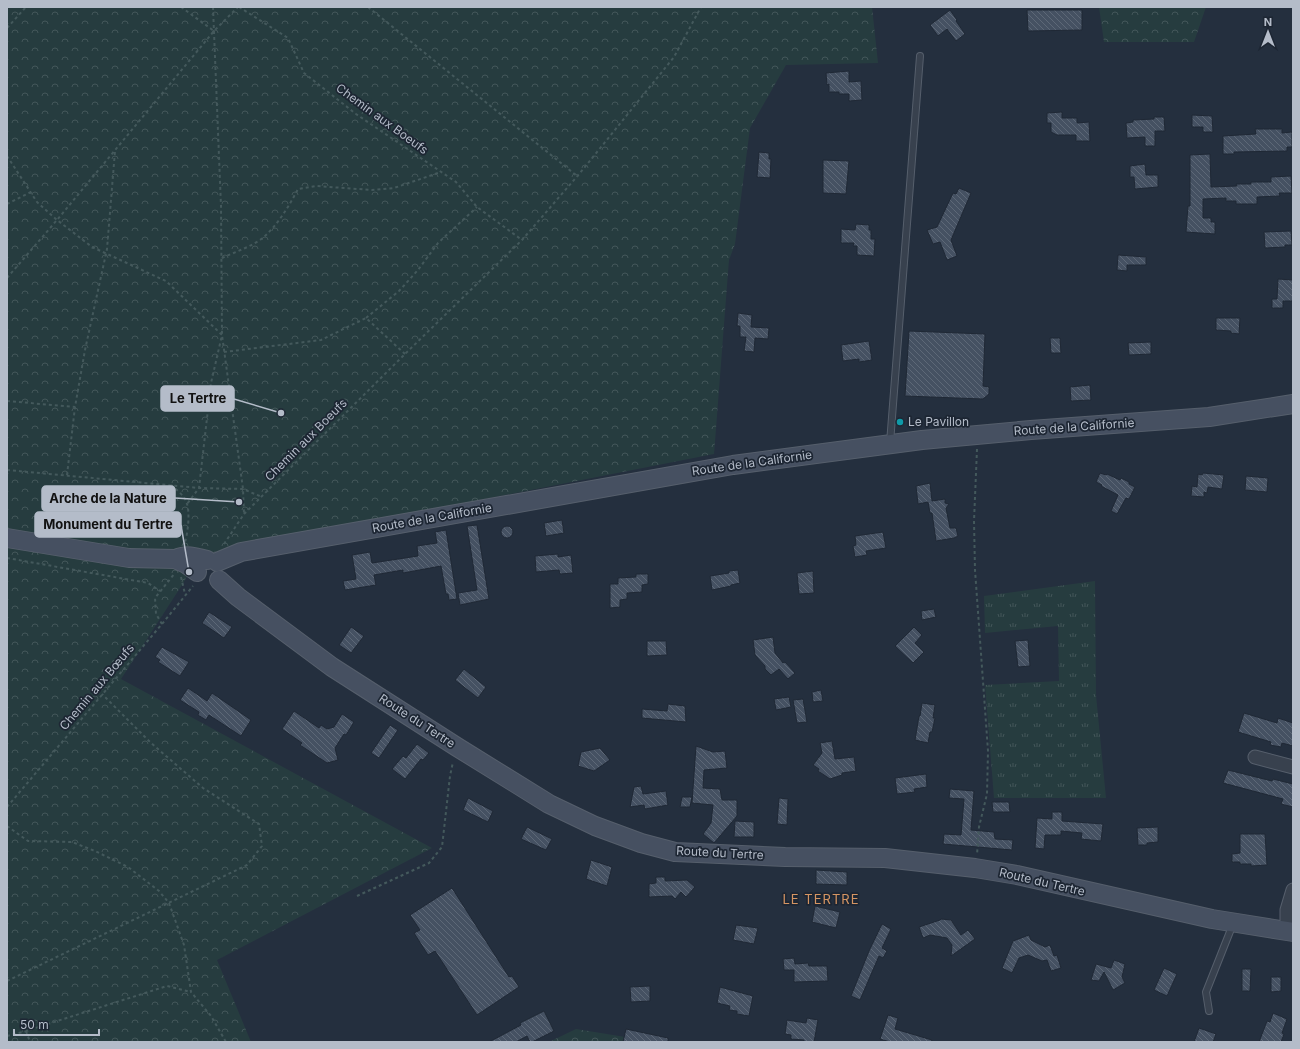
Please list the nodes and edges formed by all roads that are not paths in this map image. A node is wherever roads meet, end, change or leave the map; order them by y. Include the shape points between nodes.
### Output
1 (920, 56) dead end
2 (1293, 404) edge
3 (890, 445) junction
4 (7, 538) edge
5 (193, 568) junction
6 (1255, 757) dead end
7 (1293, 767) edge
8 (1293, 890) edge
9 (1233, 923) junction
10 (1290, 932) edge
11 (1209, 1011) dead end

1 - 3 lane
2 - 3 street, Route de la Californie via 1209,416 977,435
3 - 5 street, Route de la Californie via 660,477 241,552
4 - 5 street
5 - 9 street, Route du Tertre via 220,565 222,572 219,580 332,667 549,804 595,826 641,843 675,852 885,858 932,862 1017,875
6 - 7 street
8 - 10 street via 1287,910
9 - 10 street, Route du Tertre
9 - 11 lane via 1206,992

